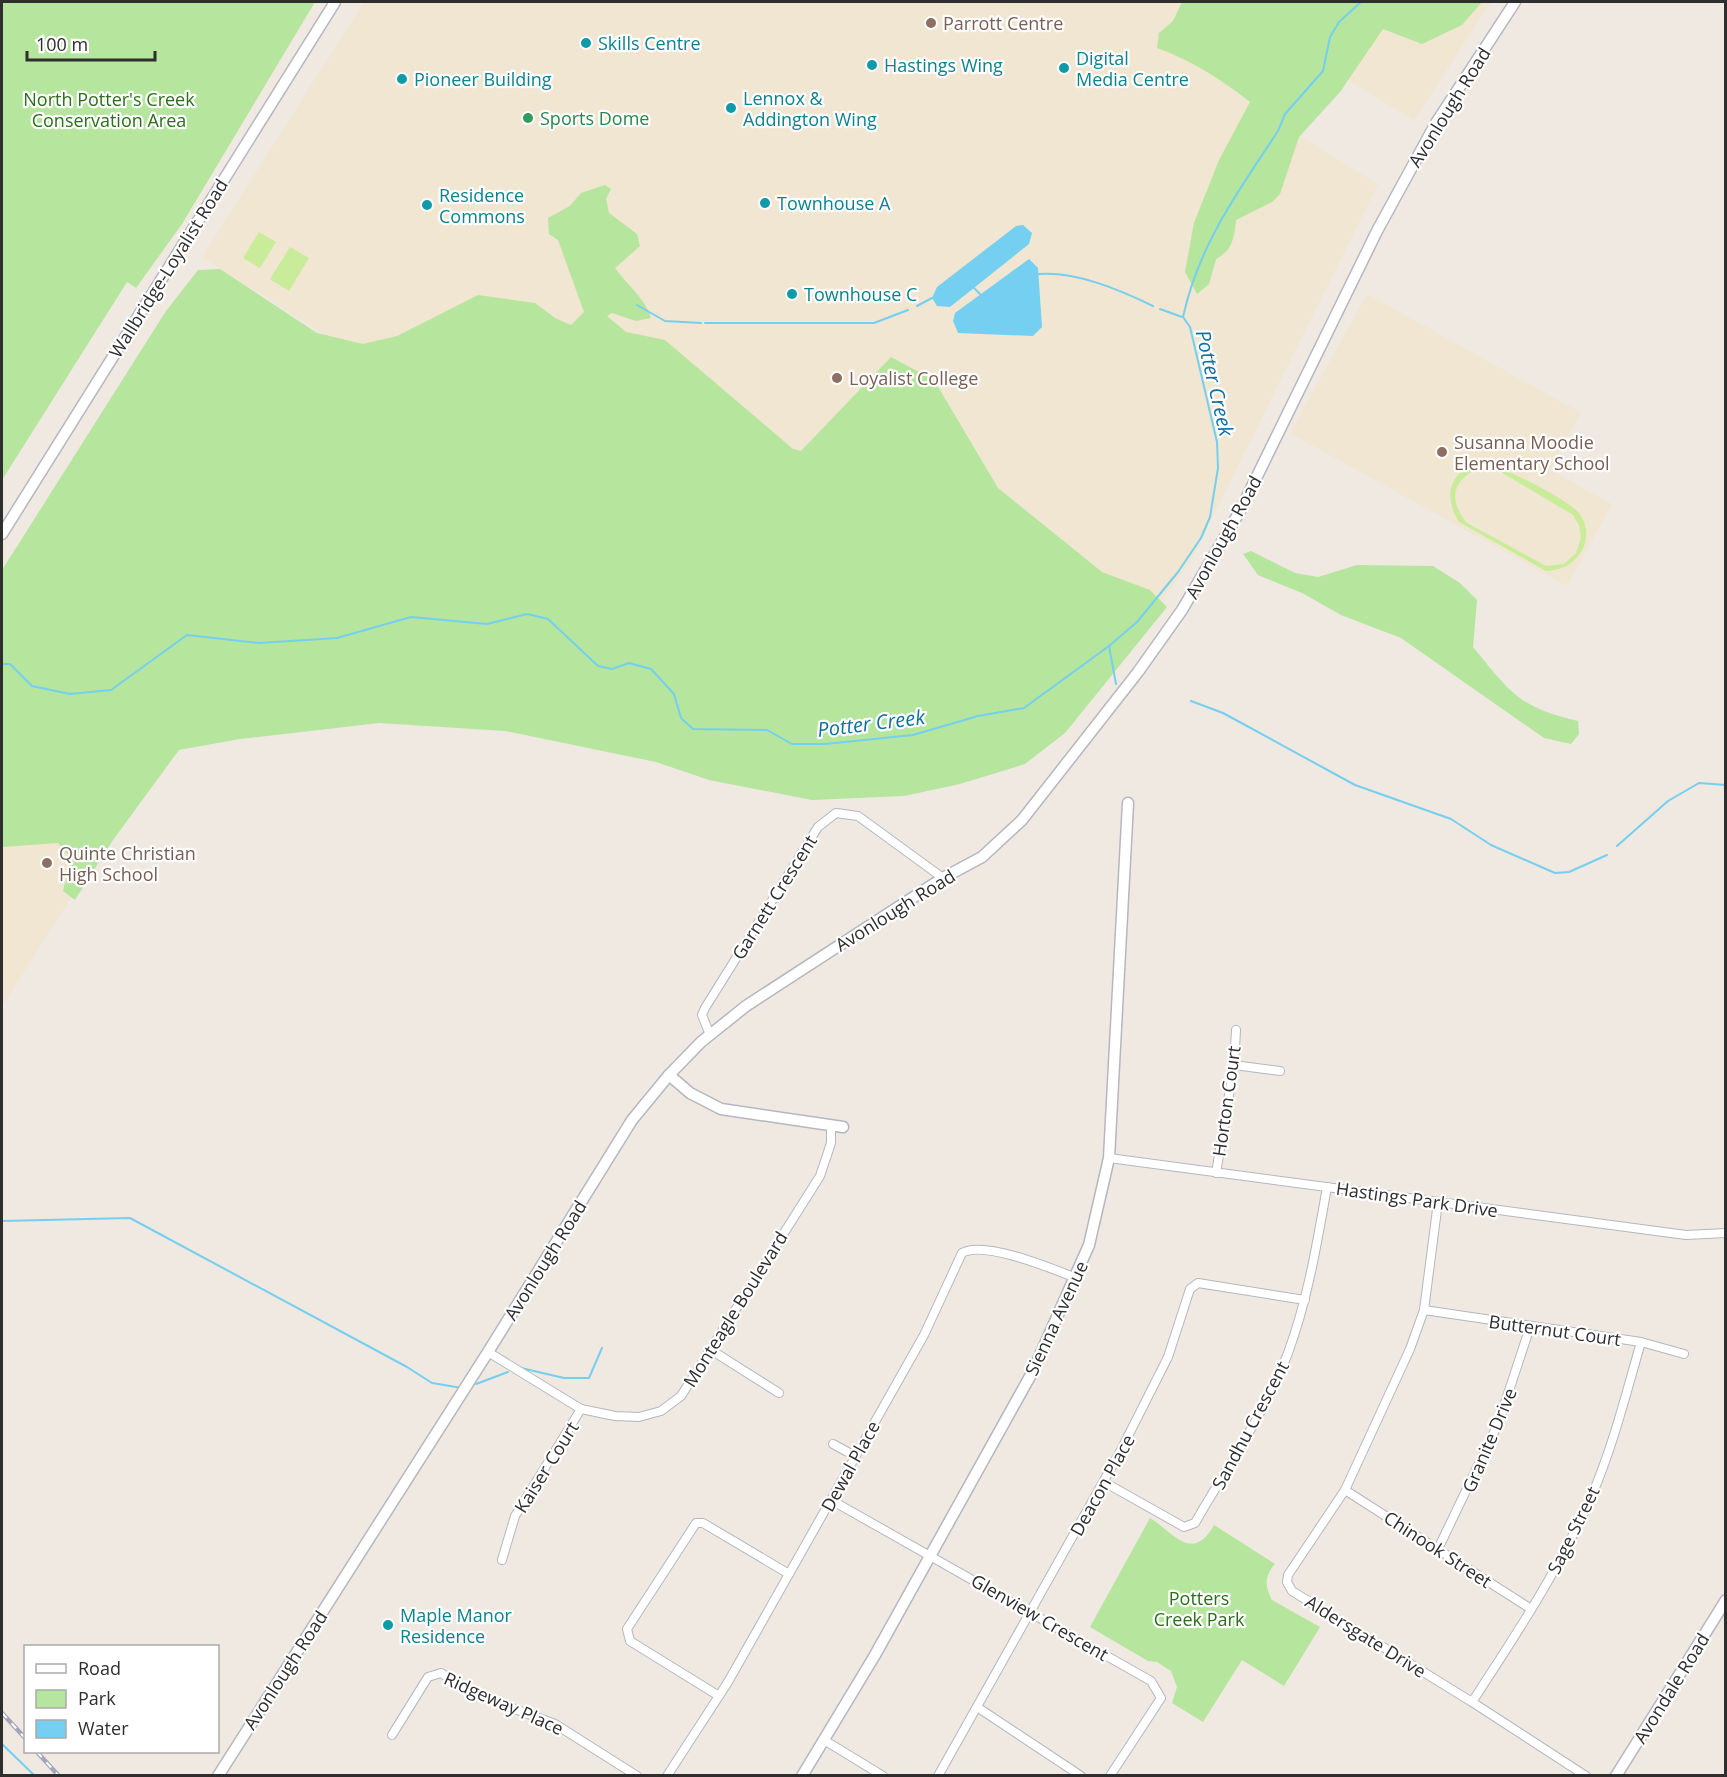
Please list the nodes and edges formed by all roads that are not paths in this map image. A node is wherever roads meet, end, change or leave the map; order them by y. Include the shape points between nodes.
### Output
1 (335, 2) edge
2 (1515, 2) edge
3 (2, 534) edge
4 (1128, 803) dead end
5 (943, 878) junction
6 (1236, 1030) dead end
7 (710, 1035) junction
8 (1234, 1065) junction
9 (1280, 1071) dead end
10 (669, 1075) junction
11 (831, 1126) junction
12 (843, 1127) dead end
13 (1109, 1158) junction
14 (1216, 1173) junction
15 (1327, 1187) junction
16 (1438, 1202) junction
17 (1725, 1233) edge
18 (1076, 1278) junction
19 (1305, 1300) junction
20 (1424, 1310) junction
21 (1530, 1327) junction
22 (1641, 1342) junction
23 (711, 1350) junction
24 (488, 1352) junction
25 (1684, 1354) dead end
26 (779, 1393) dead end
27 (581, 1409) junction
28 (833, 1444) dead end
29 (855, 1456) junction
30 (1104, 1482) junction
31 (1345, 1490) junction
32 (831, 1500) junction
33 (1438, 1549) junction
34 (931, 1556) junction
35 (502, 1560) dead end
36 (789, 1574) junction
37 (1725, 1600) edge
38 (1531, 1609) junction
39 (1031, 1612) junction
40 (719, 1696) junction
41 (1472, 1702) junction
42 (977, 1707) junction
43 (392, 1736) dead end
44 (824, 1740) junction
45 (218, 1776) edge
46 (637, 1776) edge
47 (667, 1776) edge
48 (802, 1776) edge
49 (882, 1776) edge
50 (938, 1776) edge
51 (1081, 1776) edge
52 (1110, 1776) edge
53 (1586, 1776) edge
54 (1616, 1776) edge

1 - 3 street, Wallbridge-Loyalist Road
2 - 5 street, Avonlough Road via 1436,123 1409,172 1240,511 1182,610 1022,820 982,857
4 - 13 street, Sienna Avenue
5 - 7 street, Avonlough Road via 746,1006
5 - 7 street, Garnett Crescent via 858,816 836,813 818,827 705,1008 702,1015
6 - 8 street, Horton Court
7 - 10 street, Avonlough Road
8 - 9 street
8 - 14 street, Horton Court
10 - 11 street via 690,1094 721,1109
10 - 24 street, Avonlough Road via 632,1120
11 - 12 street
11 - 23 street, Monteagle Boulevard via 831,1143 820,1176
13 - 14 street, Hastings Park Drive
13 - 18 street, Sienna Avenue via 1089,1245
14 - 15 street, Hastings Park Drive
15 - 16 street, Hastings Park Drive
15 - 19 street, Sandhu Crescent
16 - 17 street, Hastings Park Drive via 1686,1234
16 - 20 street, Aldersgate Drive
18 - 29 street, Dewal Place via 1007,1255 976,1250 962,1253 924,1335
18 - 34 street, Sienna Avenue via 1033,1371
19 - 30 street, Deacon Place via 1193,1285 1158,1378
19 - 30 street, Sandhu Crescent via 1288,1355 1269,1396 1195,1523 1184,1527
20 - 21 street, Butternut Court
20 - 31 street, Aldersgate Drive
21 - 22 street, Butternut Court
21 - 33 street, Granite Drive via 1498,1424
22 - 25 street, Butternut Court
22 - 38 street, Sage Street via 1618,1424 1592,1495
23 - 26 street
23 - 27 street, Monteagle Boulevard via 681,1396 661,1411 639,1417
24 - 27 street, Monteagle Boulevard
24 - 45 street, Avonlough Road
27 - 35 street, Kaiser Court via 515,1516
28 - 29 street
29 - 32 street, Dewal Place
30 - 39 street, Deacon Place
31 - 33 street, Chinook Street
31 - 41 street, Aldersgate Drive via 1288,1575 1292,1591
32 - 34 street, Glenview Crescent
32 - 36 street, Dewal Place
33 - 38 street, Chinook Street
34 - 39 street, Glenview Crescent
34 - 44 street, Sienna Avenue
36 - 40 street, Dewal Place
36 - 40 street via 704,1523 696,1522 627,1629 630,1641
37 - 54 street, Avondale Road
38 - 41 street, Sage Street
39 - 42 street, Deacon Place
39 - 52 street, Glenview Crescent via 1151,1681 1161,1698
40 - 47 street, Dewal Place
41 - 53 street, Aldersgate Drive
42 - 50 street, Deacon Place
42 - 51 street
43 - 46 street, Ridgeway Place via 428,1677 441,1674 475,1694 555,1724
44 - 48 street, Sienna Avenue
44 - 49 street

